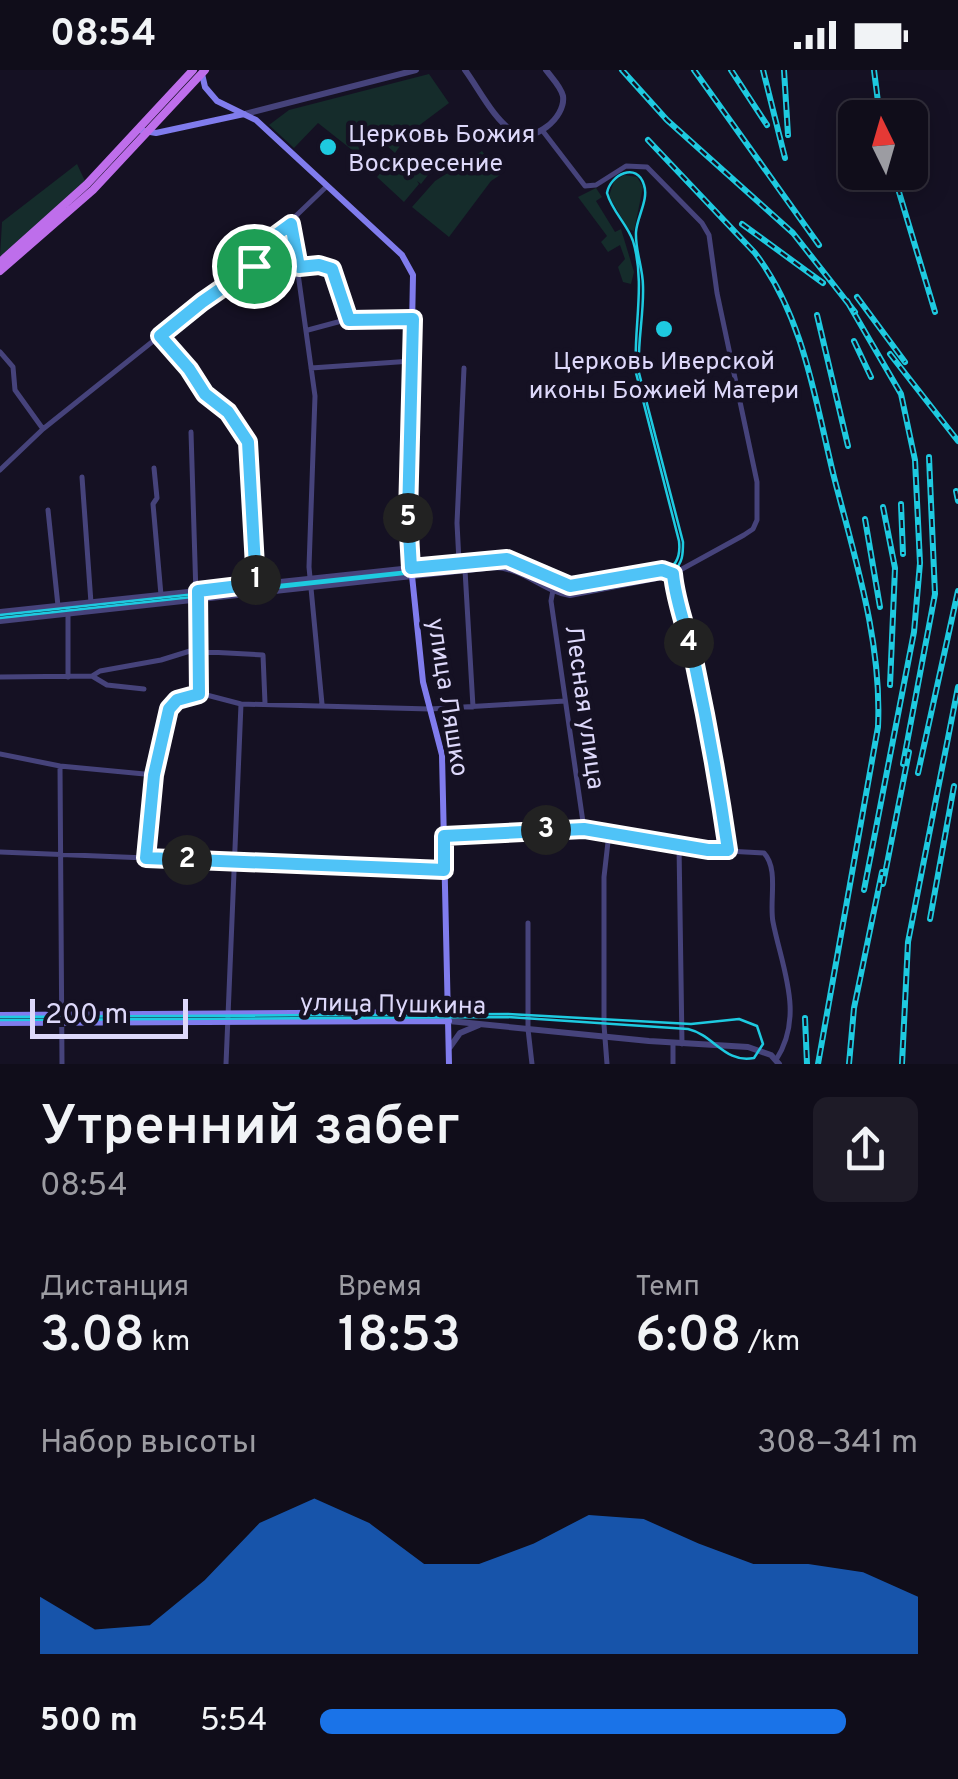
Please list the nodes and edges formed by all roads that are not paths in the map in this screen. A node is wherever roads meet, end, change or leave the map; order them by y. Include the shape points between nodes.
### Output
1 (416, 70) edge
2 (466, 70) edge
3 (546, 70) edge
4 (200, 71) edge
5 (245, 114) junction
6 (542, 130) junction
7 (143, 132) junction
8 (327, 186) junction
9 (291, 224) junction
10 (0, 262) edge
11 (299, 267) junction
12 (0, 271) edge
13 (413, 319) junction
14 (349, 320) junction
15 (308, 330) junction
16 (160, 336) junction
17 (0, 352) edge
18 (412, 361) junction
19 (311, 368) junction
20 (464, 368) dead end
21 (44, 429) junction
22 (190, 432) dead end
23 (154, 468) dead end
24 (0, 470) edge
25 (82, 478) dead end
26 (48, 510) dead end
27 (462, 566) junction
28 (411, 572) junction
29 (673, 574) junction
30 (310, 583) junction
31 (256, 584) junction
32 (553, 590) junction
33 (160, 595) junction
34 (198, 596) junction
35 (91, 602) junction
36 (58, 606) junction
37 (68, 610) junction
38 (0, 612) edge
39 (0, 620) edge
40 (198, 651) junction
41 (92, 676) junction
42 (68, 677) junction
43 (0, 678) edge
44 (144, 689) dead end
45 (199, 694) junction
46 (565, 701) junction
47 (265, 703) junction
48 (240, 704) junction
49 (322, 704) junction
50 (472, 706) junction
51 (430, 709) junction
52 (0, 754) edge
53 (60, 766) junction
54 (154, 775) junction
55 (584, 829) junction
56 (608, 833) junction
57 (444, 836) junction
58 (679, 845) junction
59 (728, 850) junction
60 (0, 852) edge
61 (60, 854) junction
62 (146, 858) junction
63 (235, 862) junction
64 (444, 870) junction
65 (528, 922) dead end
66 (448, 1017) junction
67 (229, 1018) junction
68 (0, 1019) edge
69 (63, 1019) junction
70 (487, 1024) junction
71 (528, 1028) junction
72 (606, 1037) junction
73 (678, 1043) junction
74 (450, 1047) junction
75 (778, 1062) edge
76 (62, 1064) edge
77 (226, 1064) edge
78 (449, 1064) edge
79 (532, 1064) edge
80 (607, 1064) edge
81 (673, 1064) edge

1 - 5 street
2 - 6 street via 512,131 526,136
3 - 6 street via 563,101
4 - 5 main road, улица Ляшко via 217,101
4 - 7 main road
5 - 7 main road
5 - 8 main road, улица Ляшко
6 - 29 street via 582,184 596,185 620,168 647,167 710,234 758,511 753,529
7 - 10 main road
7 - 12 main road via 77,206
8 - 9 street
8 - 13 main road, улица Ляшко via 408,263
9 - 11 street
9 - 16 street via 261,261
11 - 14 street via 332,269
11 - 15 street
13 - 14 street
13 - 18 main road, улица Ляшко
14 - 15 street
15 - 19 street
16 - 21 street
16 - 31 street via 250,447
17 - 21 street via 12,367 15,390
18 - 19 street
18 - 28 main road, улица Ляшко
19 - 30 street
20 - 27 street via 457,523
21 - 24 street
22 - 34 street
23 - 33 street
25 - 35 street
26 - 36 street
27 - 28 street
27 - 29 street via 512,560 570,586 662,570
27 - 32 street via 507,568
27 - 50 street
28 - 30 street
28 - 51 main road, улица Ляшко
29 - 32 street via 576,595
29 - 59 street
30 - 31 street
30 - 34 street
30 - 49 street
31 - 34 street
32 - 46 street, Лесная улица
33 - 34 street
33 - 35 street
34 - 37 street
34 - 40 street
35 - 37 street
36 - 37 street
36 - 38 street
37 - 39 street
37 - 42 street
40 - 41 street
40 - 45 street
40 - 47 street via 263,655
41 - 42 street
41 - 44 street via 107,685
42 - 43 street
45 - 48 street
45 - 54 street via 171,705
46 - 50 street
46 - 55 street, Лесная улица
47 - 48 street
47 - 49 street
48 - 63 street
49 - 51 street
50 - 51 street
51 - 57 main road, улица Ляшко via 442,755
52 - 53 street
53 - 54 street
53 - 61 street
54 - 62 street
55 - 56 street
55 - 57 street
56 - 58 street
56 - 72 street
57 - 64 main road, улица Ляшко
58 - 59 street
58 - 73 street
59 - 75 street via 764,853 771,862 772,919 790,1009
60 - 61 street
61 - 62 street
61 - 69 street
62 - 63 street
63 - 64 street
63 - 67 street
64 - 66 main road, улица Ляшко
65 - 71 street
66 - 67 main road, улица Пушкина
66 - 70 street, улица Пушкина
66 - 74 main road, улица Ляшко
67 - 69 main road, улица Пушкина
67 - 77 street
68 - 69 main road, улица Пушкина
69 - 76 street
70 - 71 street, улица Пушкина
70 - 74 street via 460,1032
71 - 72 street, улица Пушкина
71 - 79 street
72 - 73 street, улица Пушкина
72 - 80 street
73 - 75 street, улица Пушкина via 748,1046
73 - 81 street
74 - 78 main road, улица Ляшко

